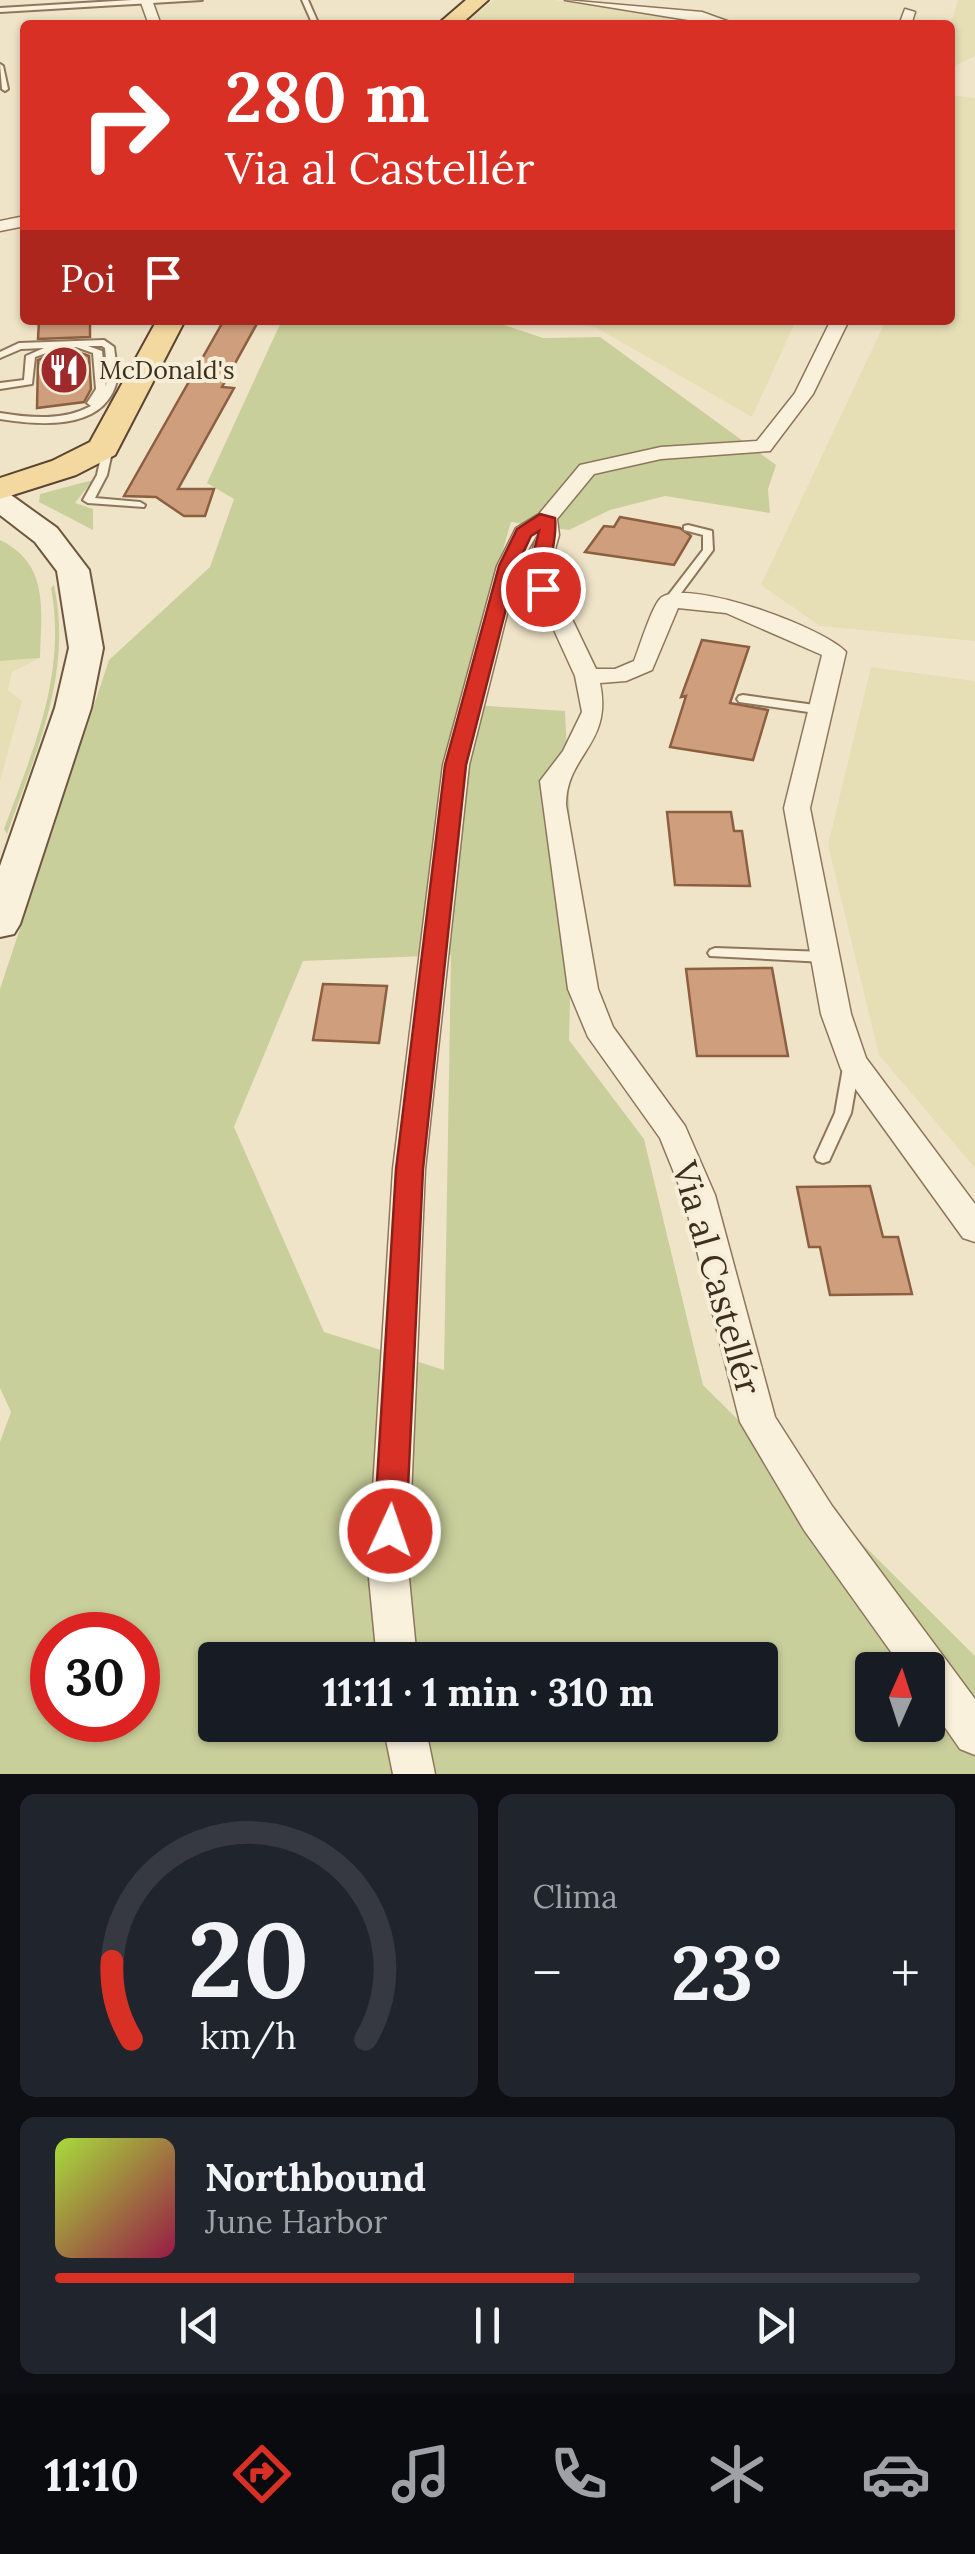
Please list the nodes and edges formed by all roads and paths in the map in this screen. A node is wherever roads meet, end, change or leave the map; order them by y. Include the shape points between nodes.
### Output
1 (198, 0) edge
2 (478, 0) edge
3 (570, 0) edge
4 (146, 2) edge
5 (0, 10) edge
6 (453, 20) edge
7 (715, 20) edge
8 (0, 66) edge
9 (5, 89) dead end
10 (168, 325) edge
11 (838, 325) edge
12 (0, 355) edge
13 (0, 386) edge
14 (0, 416) edge
15 (54, 418) junction
16 (100, 450) junction
17 (1, 473) edge
18 (0, 502) edge
19 (140, 504) dead end
20 (546, 518) junction
21 (0, 523) edge
22 (688, 528) dead end
23 (46, 535) junction
24 (669, 602) junction
25 (588, 676) junction
26 (743, 699) dead end
27 (822, 710) junction
28 (10, 866) edge
29 (0, 924) edge
30 (716, 952) dead end
31 (825, 957) junction
32 (852, 1062) junction
33 (822, 1157) dead end
34 (975, 1229) edge
35 (395, 1642) edge
36 (975, 1734) edge
37 (407, 1742) edge
38 (414, 1774) edge

1 - 4 lane
2 - 6 main road
3 - 7 street
4 - 5 lane
8 - 9 lane
10 - 16 main road
11 - 20 street via 804,394 763,447 661,453 587,470
12 - 15 lane via 19,346 108,344 112,380 102,404
13 - 15 lane via 29,382 36,352 96,348 98,396
14 - 15 lane
16 - 17 main road
16 - 19 lane via 102,476 88,500
18 - 23 main road
20 - 25 street, Via al Castellér via 538,571
20 - 35 street via 524,533 508,566 453,784 409,1169 388,1568
21 - 23 main road
22 - 24 lane via 708,532 708,550
23 - 28 main road via 73,570 86,648 73,708
24 - 25 street via 644,665 618,676
24 - 27 street via 726,605 834,652
25 - 36 street, Via al Castellér via 594,712 553,781 552,805 583,990 599,1030 674,1134 699,1195 758,1422 818,1518
26 - 27 lane
27 - 31 street via 797,808
28 - 29 main road
30 - 31 lane
31 - 32 street
32 - 33 lane via 843,1113
32 - 34 street
37 - 38 street

